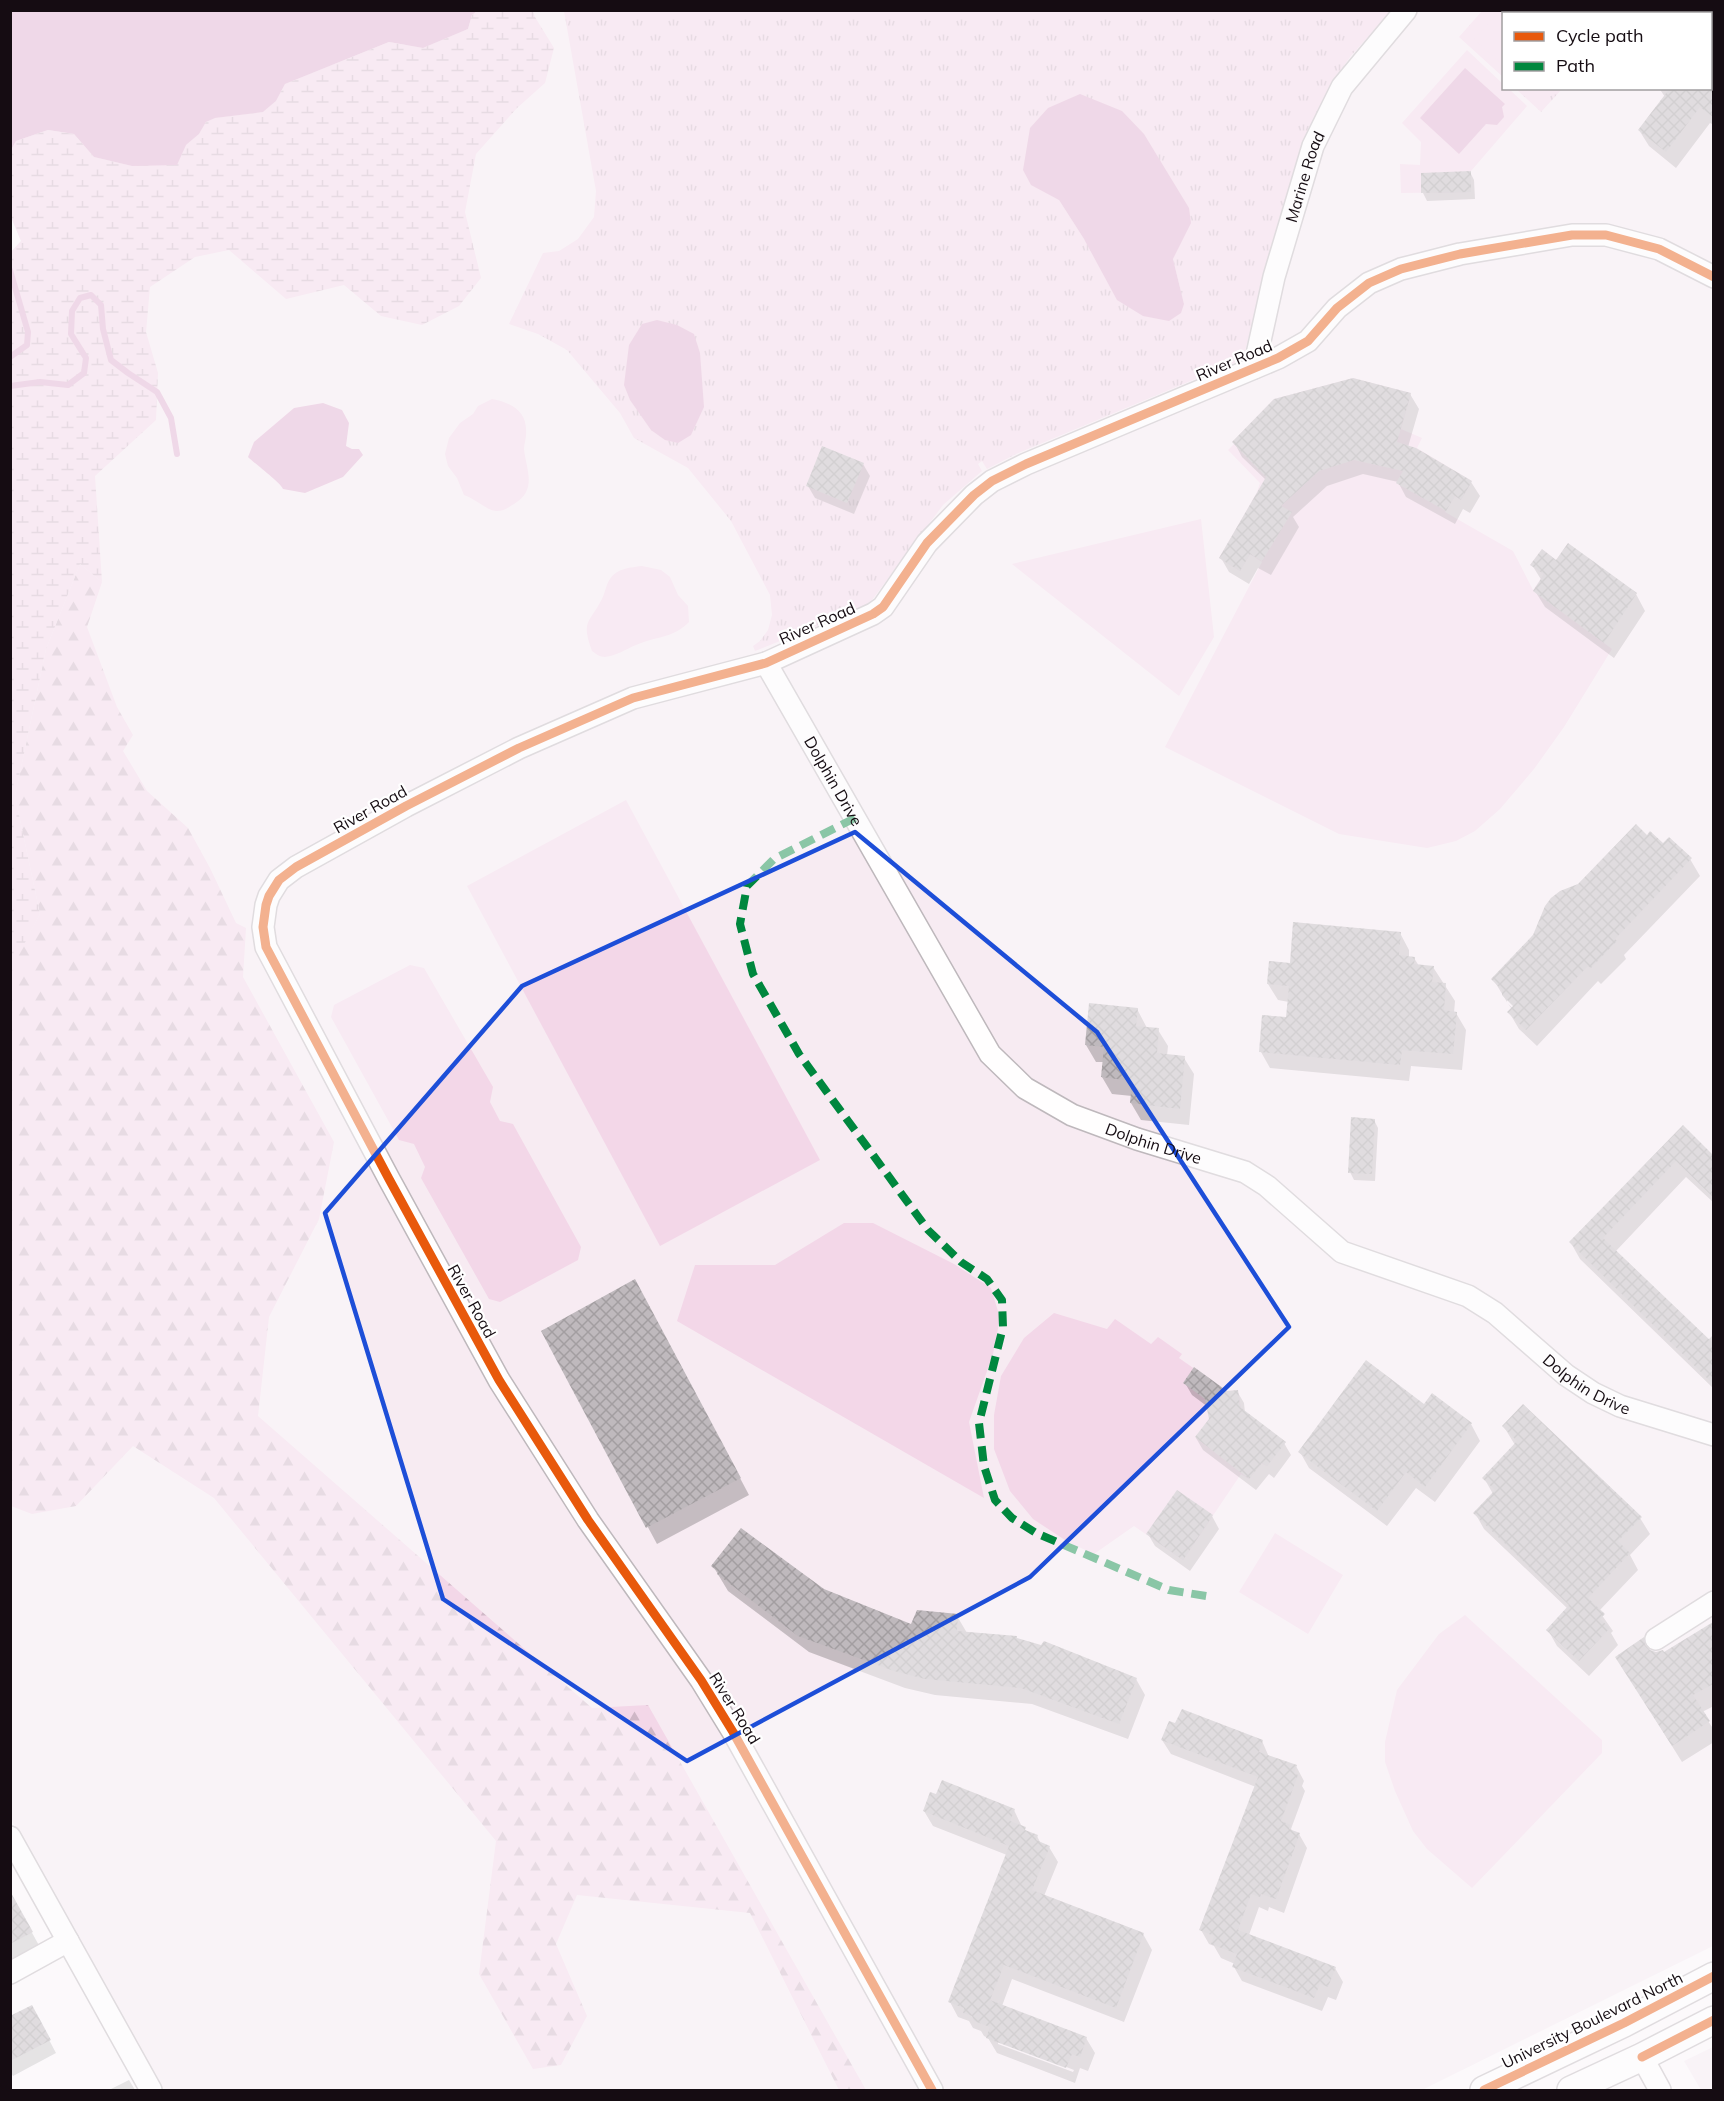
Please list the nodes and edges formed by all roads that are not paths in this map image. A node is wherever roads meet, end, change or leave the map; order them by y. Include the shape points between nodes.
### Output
1 (1406, 10) edge
2 (1713, 277) edge
3 (1254, 368) junction
4 (766, 663) junction
5 (1713, 1436) edge
6 (1713, 1602) edge
7 (1656, 1639) dead end
8 (10, 1837) edge
9 (68, 1941) junction
10 (10, 1973) edge
11 (1713, 1976) edge
12 (1713, 2020) edge
13 (1641, 2057) junction
14 (151, 2091) edge
15 (932, 2091) edge
16 (1484, 2091) edge
17 (1571, 2091) edge
18 (1660, 2091) edge

1 - 3 street, Marine Road via 1342,87 1313,146 1274,277
2 - 3 street, River Road via 1659,249 1606,235 1572,235 1460,254 1401,269 1369,283 1337,308 1308,341
3 - 4 street, River Road via 993,481 927,543 883,607
4 - 5 street, Dolphin Drive via 990,1054 1025,1088 1072,1115 1245,1172 1267,1186 1342,1251 1468,1296 1495,1313 1566,1375 1593,1393 1620,1406
4 - 15 street, River Road via 633,698 519,748 406,806 279,880 266,906 264,936 277,968 499,1380 588,1520 734,1732
6 - 7 street
8 - 9 street
9 - 10 street
9 - 14 street
11 - 16 main road, University Boulevard North
12 - 13 main road
13 - 17 main road
13 - 18 street

